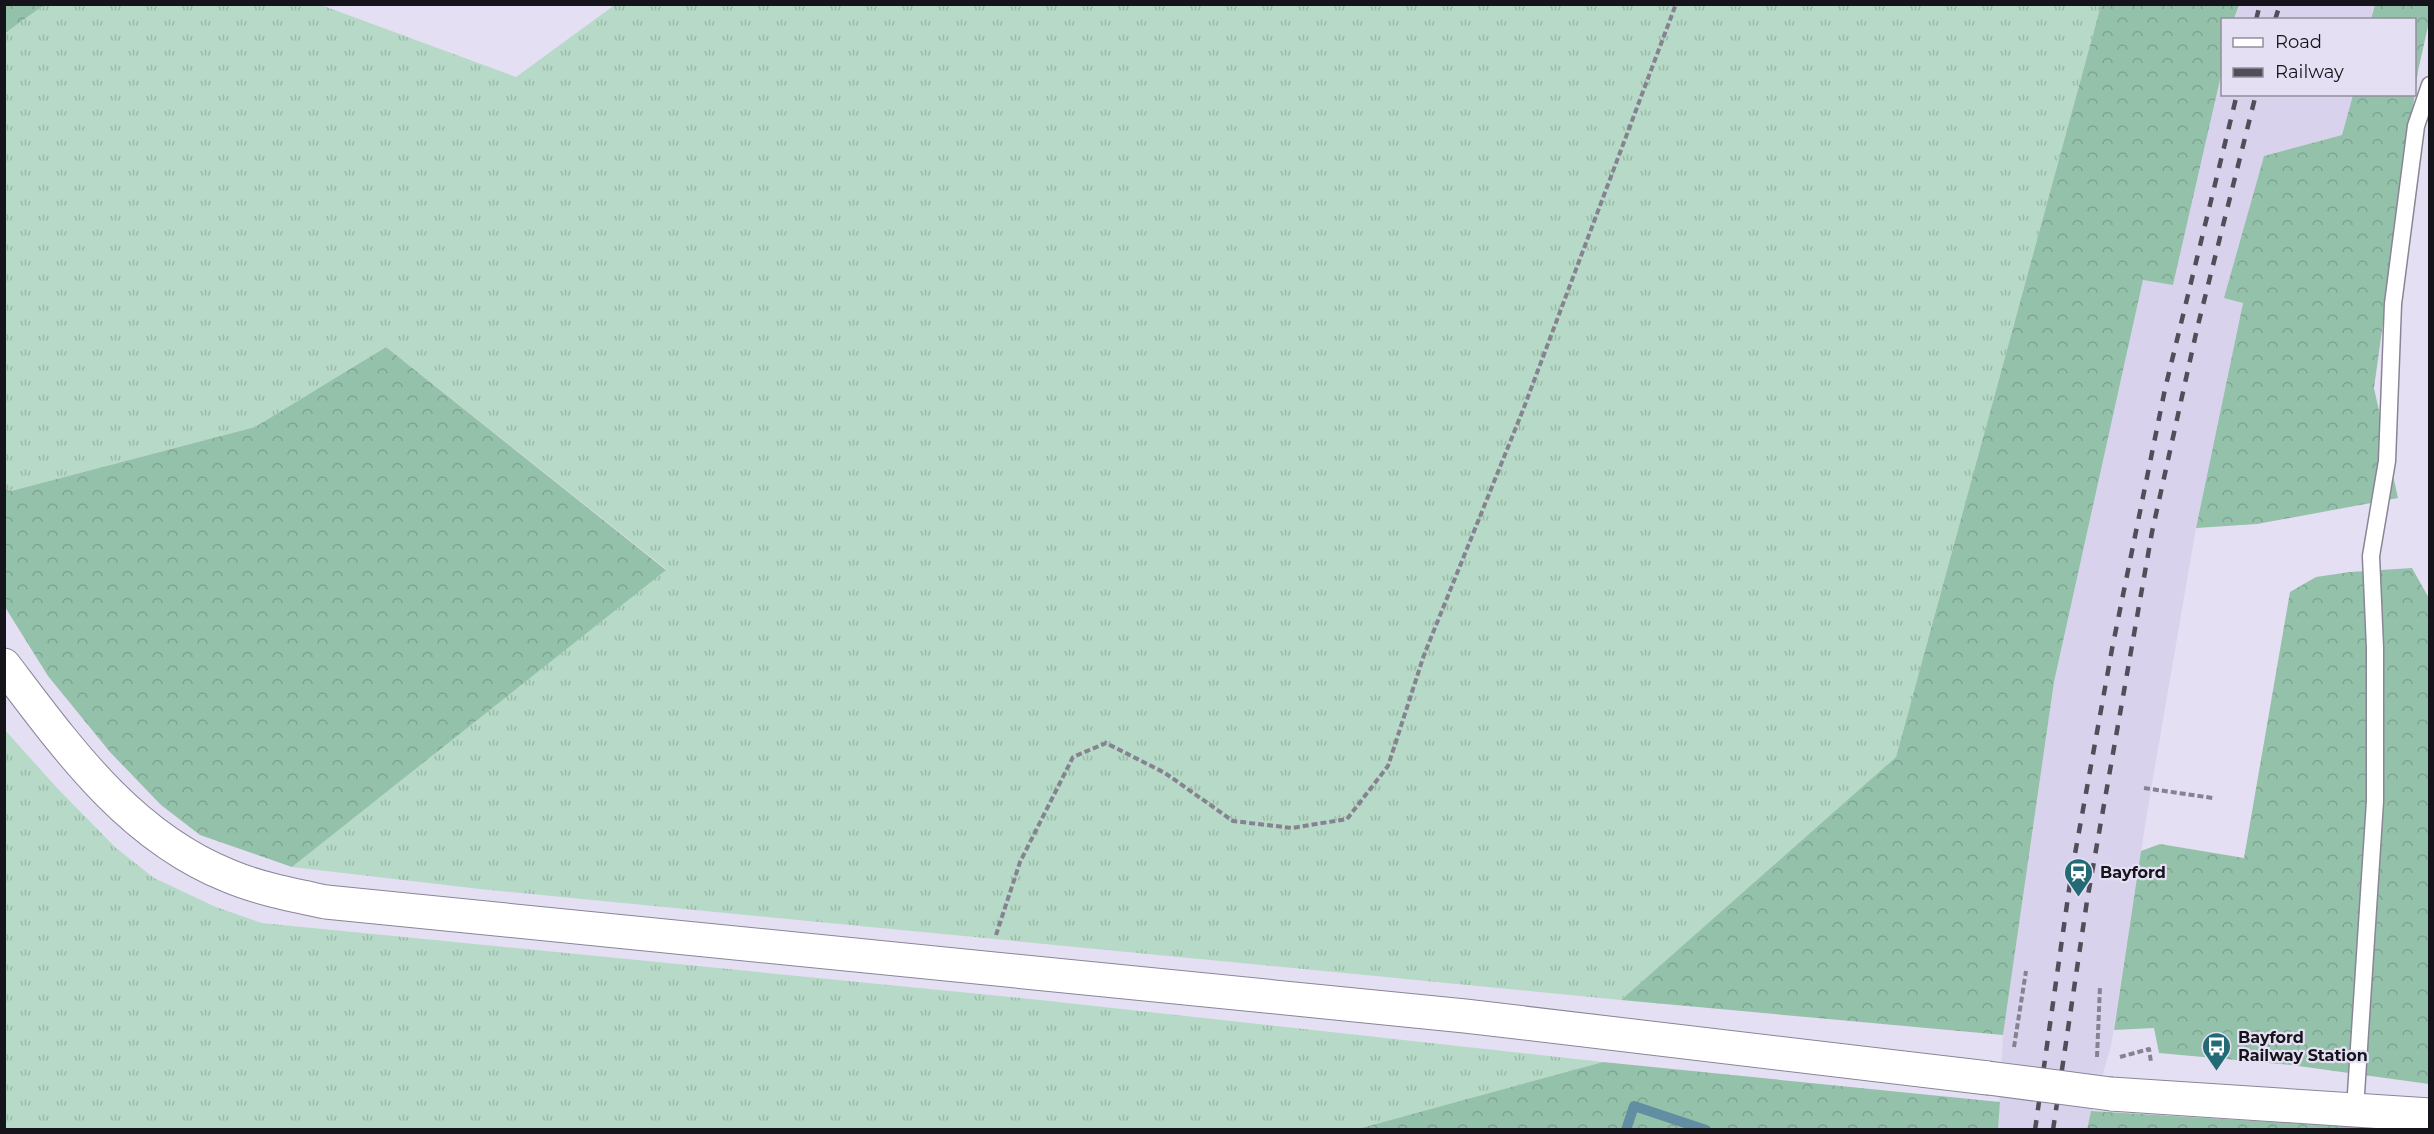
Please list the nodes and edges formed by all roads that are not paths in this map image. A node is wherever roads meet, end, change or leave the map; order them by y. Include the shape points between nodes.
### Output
1 (2430, 85) edge
2 (4, 665) edge
3 (2355, 1108) junction
4 (2430, 1115) edge

1 - 3 lane via 2416,126 2393,304 2387,461 2371,556 2375,801
2 - 3 street, bridge via 74,757 142,824 199,862 228,876 326,902 1465,1016 2111,1095
3 - 4 street

